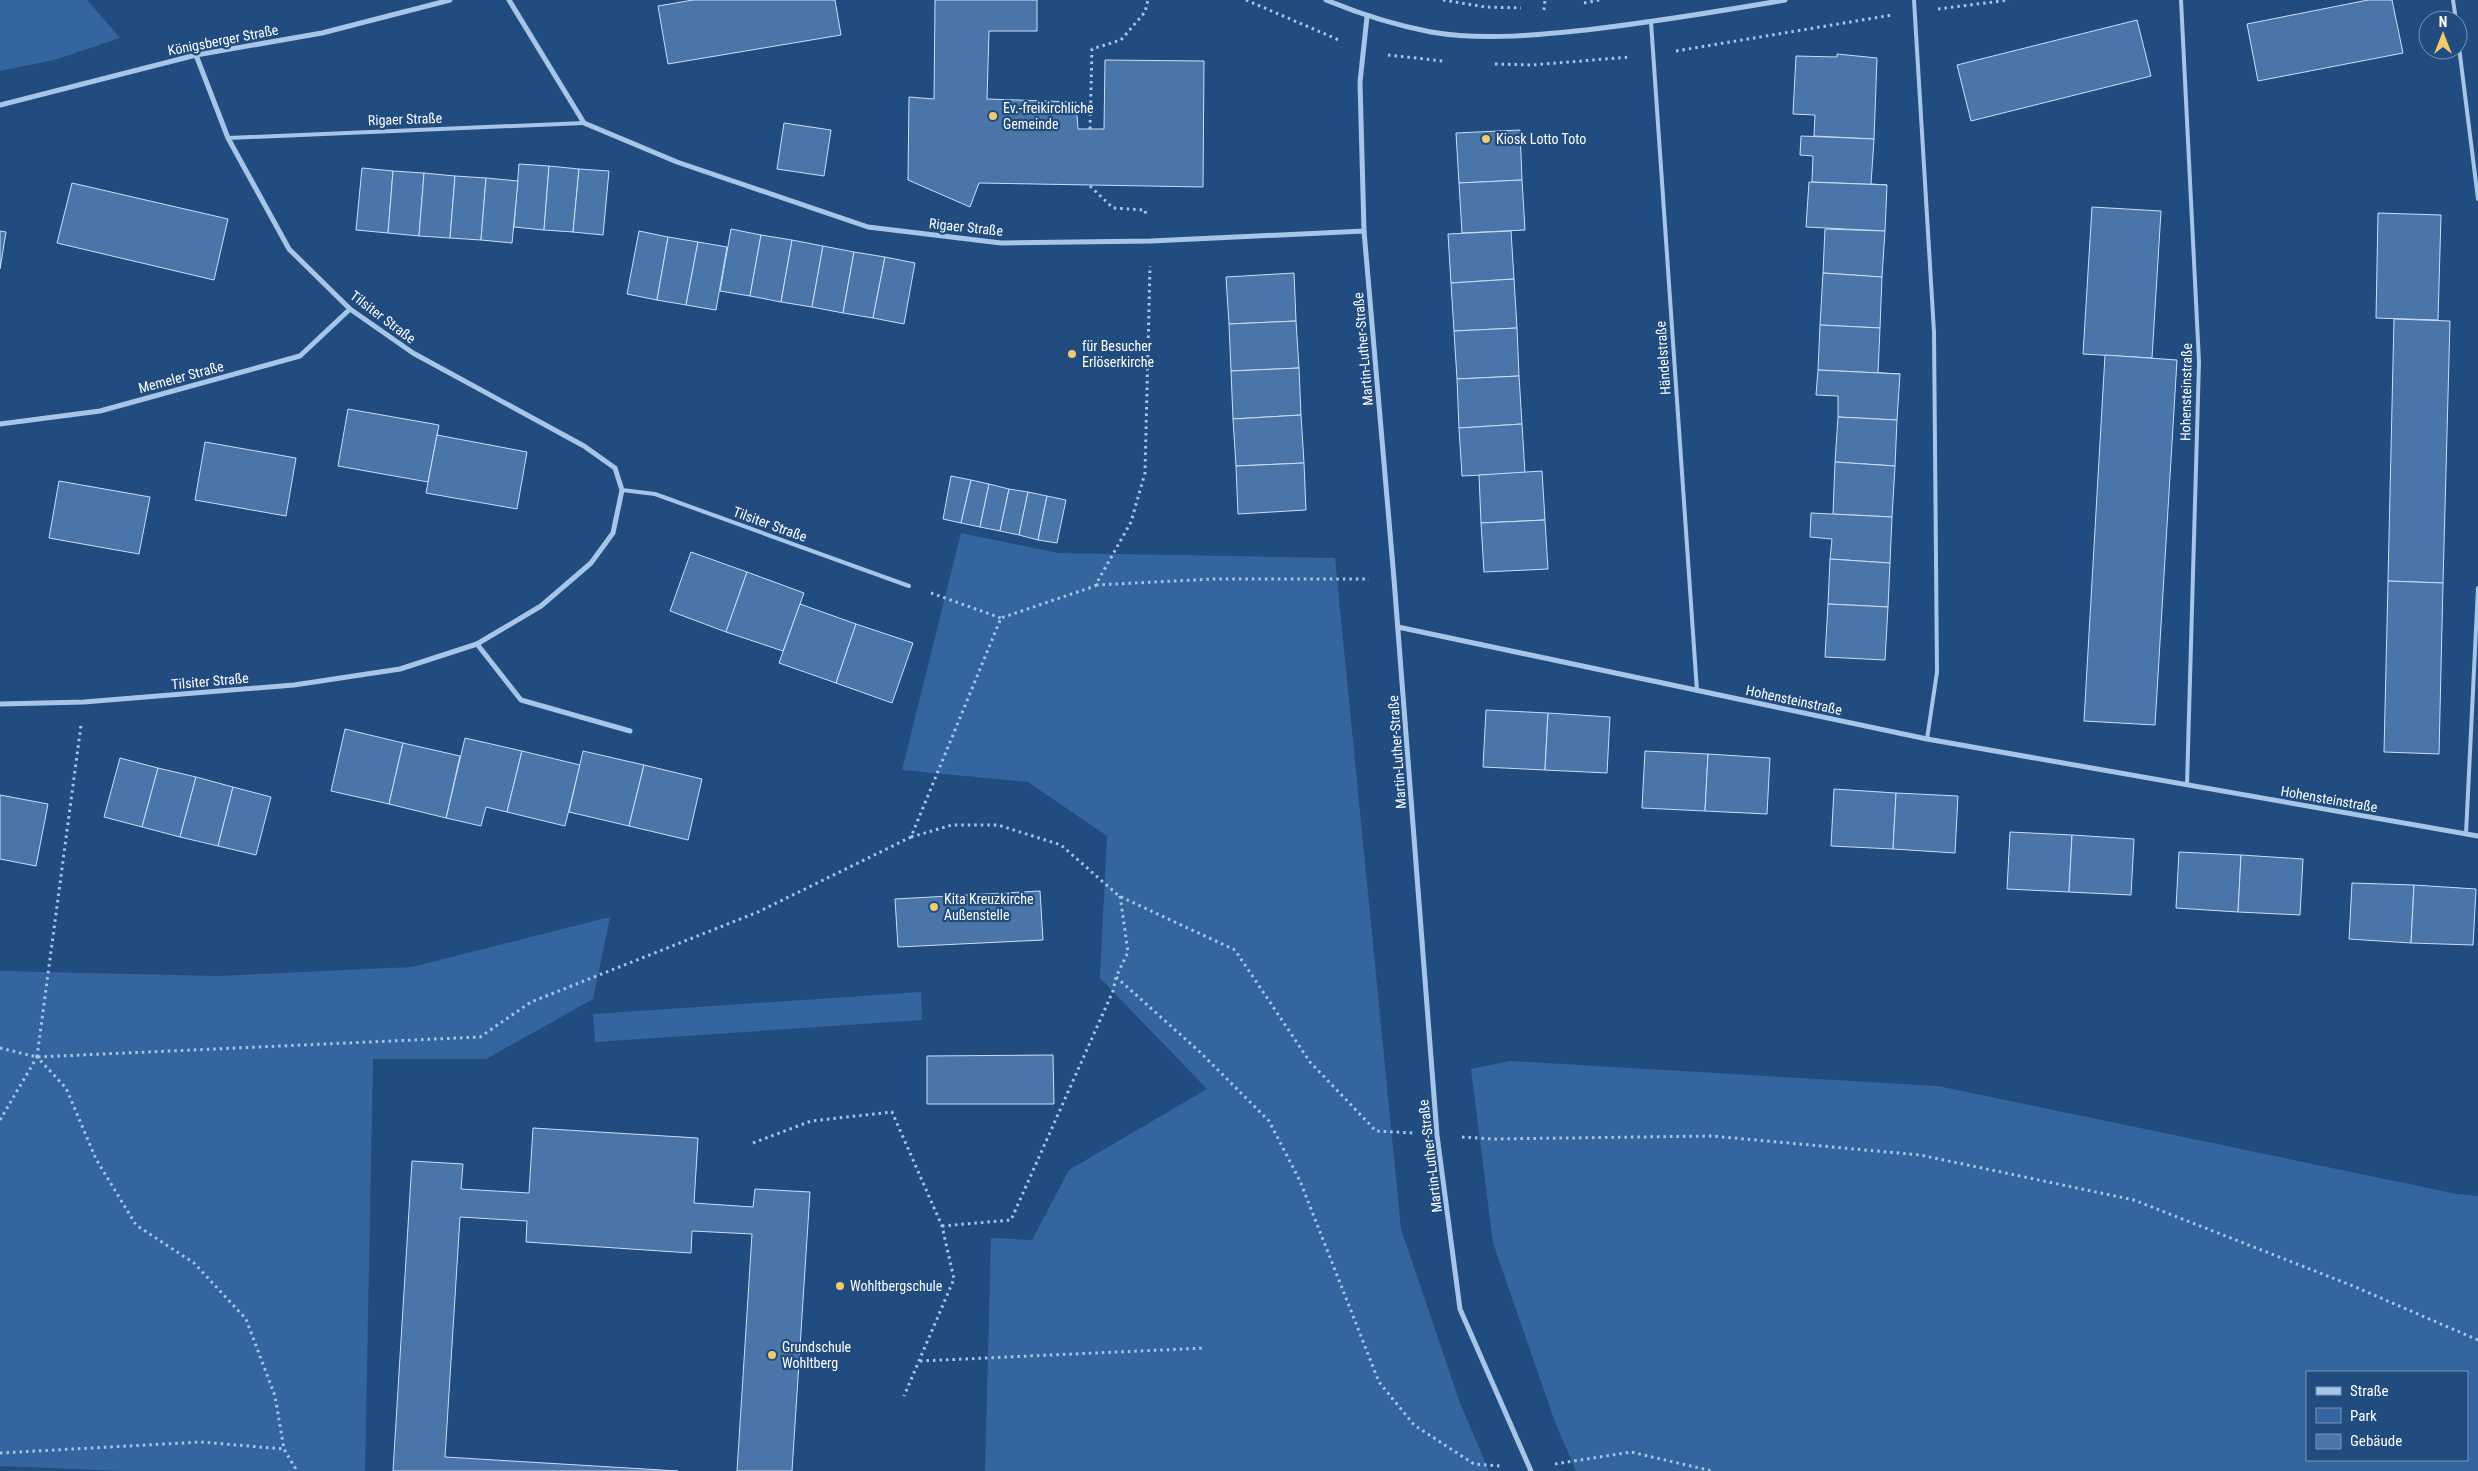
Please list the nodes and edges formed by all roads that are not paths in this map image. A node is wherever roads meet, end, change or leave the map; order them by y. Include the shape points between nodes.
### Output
1 (450, 0) edge
2 (510, 0) edge
3 (1326, 0) edge
4 (1785, 0) edge
5 (1914, 0) edge
6 (2181, 0) edge
7 (1367, 17) junction
8 (1651, 22) junction
9 (196, 55) junction
10 (2461, 60) edge
11 (0, 105) edge
12 (584, 122) junction
13 (228, 138) junction
14 (2478, 200) edge
15 (1364, 231) junction
16 (350, 309) junction
17 (0, 424) edge
18 (622, 490) junction
19 (909, 586) road end
20 (2478, 588) edge
21 (1398, 627) junction
22 (477, 644) junction
23 (1697, 692) junction
24 (0, 704) edge
25 (630, 731) dead end
26 (1927, 739) junction
27 (2187, 785) junction
28 (2466, 834) junction
29 (2478, 836) edge
30 (1530, 1470) edge

1 - 9 street, Königsberger Straße via 322,33
2 - 12 street
3 - 7 street
4 - 8 street
5 - 26 lane via 1934,332 1937,672
6 - 27 lane, Hohensteinstraße via 2199,362
7 - 8 street via 1432,32 1492,36 1540,35
7 - 15 street, Martin-Luther-Straße via 1360,82
8 - 23 lane, Händelstraße
9 - 11 street, Königsberger Straße
9 - 13 street, Tilsiter Straße
10 - 14 lane
12 - 13 lane, Rigaer Straße
12 - 15 street, Rigaer Straße via 677,162 868,227 1001,243 1150,241
13 - 16 street, Tilsiter Straße via 290,249
15 - 21 street, Martin-Luther-Straße
16 - 17 street, Memeler Straße via 300,356 100,411
16 - 18 street, Tilsiter Straße via 413,353 584,446 615,468
18 - 19 lane, Tilsiter Straße via 655,494
18 - 22 street, Tilsiter Straße via 614,533 591,563 541,606
20 - 28 lane
21 - 23 street, Hohensteinstraße
21 - 30 street, Martin-Luther-Straße via 1437,1135 1460,1309
22 - 24 street, Tilsiter Straße via 400,668 294,685 84,702
22 - 25 street via 521,700
23 - 26 street, Hohensteinstraße
26 - 27 street, Hohensteinstraße
27 - 28 street, Hohensteinstraße
28 - 29 street, Hohensteinstraße

